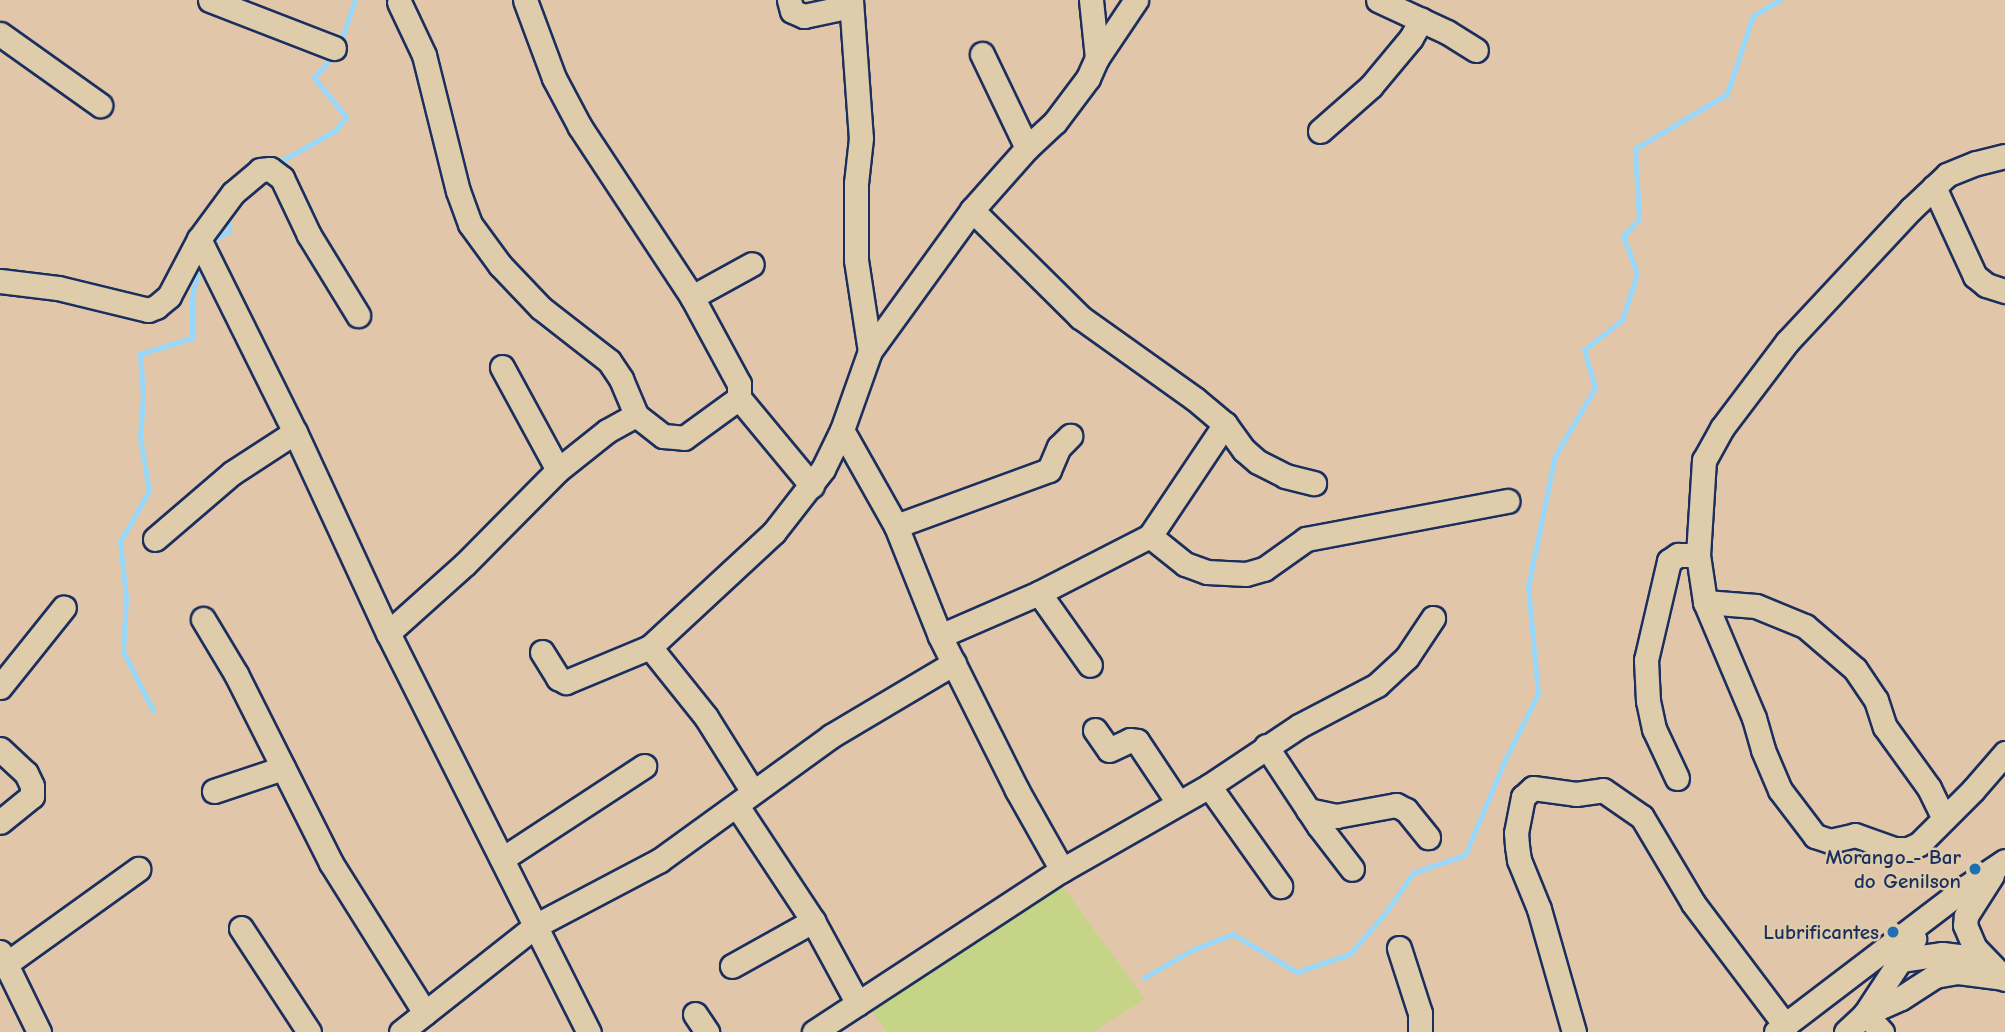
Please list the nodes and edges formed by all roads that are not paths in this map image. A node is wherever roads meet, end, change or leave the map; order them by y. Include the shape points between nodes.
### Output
1 (210, 0) edge
2 (524, 0) edge
3 (789, 0) edge
4 (1091, 0) edge
5 (1136, 0) edge
6 (1378, 0) edge
7 (399, 2) dead end
8 (851, 3) edge
9 (1421, 20) junction
10 (0, 34) edge
11 (334, 48) dead end
12 (1476, 50) dead end
13 (982, 54) dead end
14 (1097, 58) junction
15 (100, 105) dead end
16 (1320, 131) dead end
17 (1027, 148) junction
18 (2005, 156) edge
19 (1934, 187) junction
20 (972, 210) junction
21 (199, 239) junction
22 (752, 264) dead end
23 (0, 281) edge
24 (2005, 291) edge
25 (692, 297) junction
26 (358, 315) dead end
27 (870, 351) junction
28 (502, 366) dead end
29 (739, 398) junction
30 (636, 415) junction
31 (1225, 424) junction
32 (842, 430) junction
33 (295, 432) junction
34 (1070, 436) dead end
35 (558, 470) junction
36 (1314, 482) dead end
37 (811, 486) junction
38 (1507, 501) dead end
39 (896, 526) junction
40 (1150, 536) junction
41 (156, 539) dead end
42 (1698, 555) junction
43 (1039, 593) junction
44 (1705, 602) junction
45 (64, 607) dead end
46 (1433, 618) dead end
47 (203, 619) dead end
48 (388, 633) junction
49 (940, 636) junction
50 (650, 648) junction
51 (542, 652) dead end
52 (954, 663) junction
53 (1090, 665) dead end
54 (0, 687) edge
55 (1095, 730) dead end
56 (1266, 747) junction
57 (0, 749) edge
58 (2005, 753) edge
59 (644, 766) dead end
60 (283, 768) junction
61 (1677, 778) dead end
62 (1209, 786) junction
63 (214, 790) dead end
64 (745, 799) junction
65 (1177, 802) junction
66 (1308, 810) junction
67 (1943, 817) junction
68 (0, 822) edge
69 (1428, 837) dead end
70 (502, 859) junction
71 (2003, 863) edge
72 (138, 869) dead end
73 (1352, 869) dead end
74 (1062, 870) junction
75 (1280, 886) dead end
76 (1938, 910) junction
77 (813, 921) junction
78 (535, 926) junction
79 (241, 928) dead end
80 (1399, 948) dead end
81 (3, 958) edge
82 (1984, 959) junction
83 (1898, 960) junction
84 (732, 966) dead end
85 (1860, 970) junction
86 (2005, 978) edge
87 (858, 1004) junction
88 (425, 1013) junction
89 (1865, 1014) junction
90 (1782, 1030) edge
91 (587, 1031) edge
92 (39, 1032) edge
93 (309, 1032) edge
94 (401, 1032) edge
95 (814, 1032) edge
96 (1420, 1032) edge
97 (1574, 1032) edge
98 (1846, 1032) edge
99 (1882, 1032) edge

1 - 11 street
2 - 25 street via 554,78 580,127
3 - 8 street via 792,10 804,16
4 - 14 street
5 - 14 street
6 - 9 street
7 - 30 street via 424,55 470,224 500,265 541,308 609,361
8 - 27 street via 861,138 856,260
9 - 12 street
9 - 16 street via 1371,86
10 - 15 street
13 - 17 street
14 - 17 street via 1071,103
17 - 20 street
18 - 19 street via 1959,168
19 - 24 street via 1975,276
19 - 42 street via 1787,342 1722,428 1704,460
20 - 27 street
20 - 31 street via 1080,317
21 - 23 street via 169,296 148,310 58,288
21 - 26 street via 233,193 260,170 275,170
21 - 33 street
22 - 25 street
25 - 29 street via 739,384
27 - 32 street
28 - 35 street
29 - 30 street via 684,438 663,436
29 - 37 street
30 - 35 street via 591,442
31 - 36 street via 1258,462 1285,476
31 - 40 street
32 - 37 street
32 - 39 street
33 - 41 street via 232,473
33 - 48 street
34 - 39 street via 1059,447 1049,470
35 - 48 street via 466,564
37 - 50 street via 751,556
38 - 40 street via 1306,539 1264,569 1246,574 1207,572 1185,564
39 - 49 street
40 - 43 street
42 - 44 street
42 - 61 street via 1678,555 1669,561 1646,660 1654,729
43 - 49 street
43 - 53 street
44 - 67 street via 1756,606 1805,626 1855,669 1876,701 1885,727 1929,788
44 - 67 street via 1780,790 1815,836 1830,841 1855,835 1901,851 1919,844
45 - 54 street
46 - 56 street via 1394,673
47 - 60 street
48 - 70 street
49 - 52 street
50 - 51 street via 566,682 558,678
50 - 64 street via 706,717
52 - 64 street via 831,736
52 - 74 street
55 - 65 street via 1110,750 1137,741
56 - 62 street
56 - 66 street
57 - 68 street via 26,773 32,796
58 - 67 street
59 - 70 street
60 - 63 street
60 - 88 street via 331,863
62 - 65 street
62 - 75 street
64 - 77 street
64 - 78 street via 660,860
65 - 74 street
66 - 69 street via 1336,816 1396,805 1406,810
66 - 73 street
70 - 78 street
71 - 76 street
71 - 82 street via 1966,916 1967,933
72 - 81 street
74 - 87 street
76 - 83 street
76 - 85 street
77 - 84 street
77 - 87 street
78 - 88 street
78 - 91 street
79 - 93 street
80 - 96 street via 1417,1001
81 - 92 street
82 - 83 street via 1942,954
82 - 86 street
83 - 85 street
83 - 89 street
85 - 90 street
86 - 89 street via 1946,973
87 - 95 street
88 - 94 street
89 - 98 street
89 - 99 street
90 - 97 street via 1693,902 1642,817 1603,790 1576,794 1533,789 1523,797 1517,846

